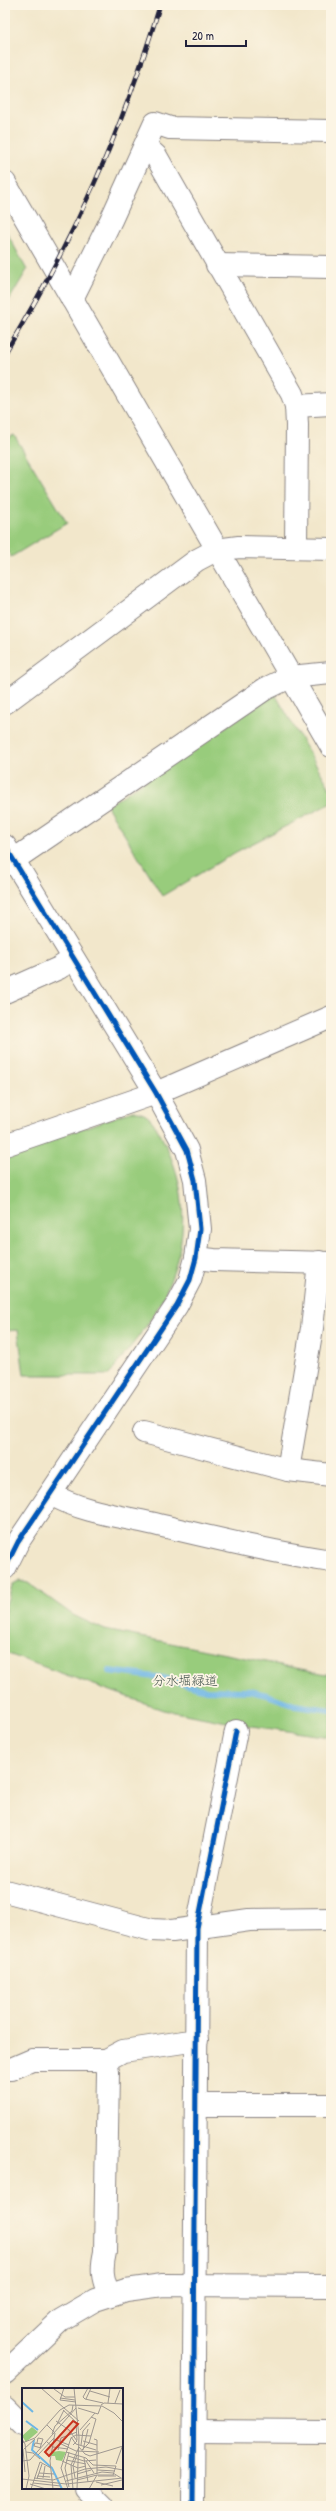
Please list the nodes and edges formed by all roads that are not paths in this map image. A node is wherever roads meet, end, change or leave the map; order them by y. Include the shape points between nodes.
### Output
1 (331, 130) edge
2 (145, 146) junction
3 (5, 183) edge
4 (217, 265) junction
5 (331, 267) edge
6 (72, 299) junction
7 (331, 404) edge
8 (296, 406) junction
9 (296, 548) junction
10 (331, 549) edge
11 (216, 550) junction
12 (331, 673) edge
13 (290, 677) junction
14 (5, 703) edge
15 (331, 746) edge
16 (10, 852) edge
17 (73, 959) junction
18 (5, 992) edge
19 (331, 1017) edge
20 (156, 1093) junction
21 (5, 1145) edge
22 (196, 1258) junction
23 (325, 1263) edge
24 (144, 1432) dead end
25 (288, 1470) junction
26 (331, 1475) edge
27 (51, 1494) junction
28 (331, 1561) edge
29 (5, 1568) edge
30 (236, 1731) dead end
31 (5, 1891) edge
32 (331, 1920) edge
33 (197, 1928) junction
34 (197, 2040) junction
35 (106, 2060) junction
36 (5, 2068) edge
37 (196, 2105) junction
38 (331, 2105) edge
39 (195, 2285) junction
40 (331, 2286) edge
41 (109, 2294) junction
42 (5, 2373) edge
43 (5, 2407) edge
44 (22, 2424) edge
45 (194, 2431) junction
46 (331, 2432) edge
47 (86, 2489) edge
48 (103, 2506) edge
49 (193, 2506) edge

1 - 2 street via 170,128 155,123
2 - 4 street via 156,156
2 - 6 street
3 - 6 street
4 - 5 street
4 - 8 street via 292,394
6 - 11 street
7 - 8 street
8 - 9 street
9 - 10 street
9 - 11 street via 238,547
11 - 13 street
11 - 14 street via 197,560
12 - 13 street
13 - 15 street
13 - 16 street via 265,689
16 - 17 street
17 - 18 street via 60,968
17 - 20 street
19 - 20 street
20 - 21 street
20 - 22 street via 187,1150 195,1180 200,1229
22 - 23 street
22 - 27 street via 190,1280 177,1305
23 - 25 street
24 - 25 street
25 - 26 street
27 - 28 street via 64,1502 128,1518 276,1552
27 - 29 street via 18,1542
30 - 33 street
31 - 33 street via 152,1930
32 - 33 street via 249,1920
33 - 34 street
34 - 35 street via 123,2051
34 - 37 street
35 - 36 street via 32,2060 12,2069
35 - 41 street via 108,2072 105,2252 101,2268 102,2279
37 - 38 street
37 - 39 street
39 - 40 street
39 - 41 street via 145,2286
39 - 45 street
41 - 42 street via 61,2320
43 - 44 street
45 - 46 street
45 - 49 street
47 - 48 street

